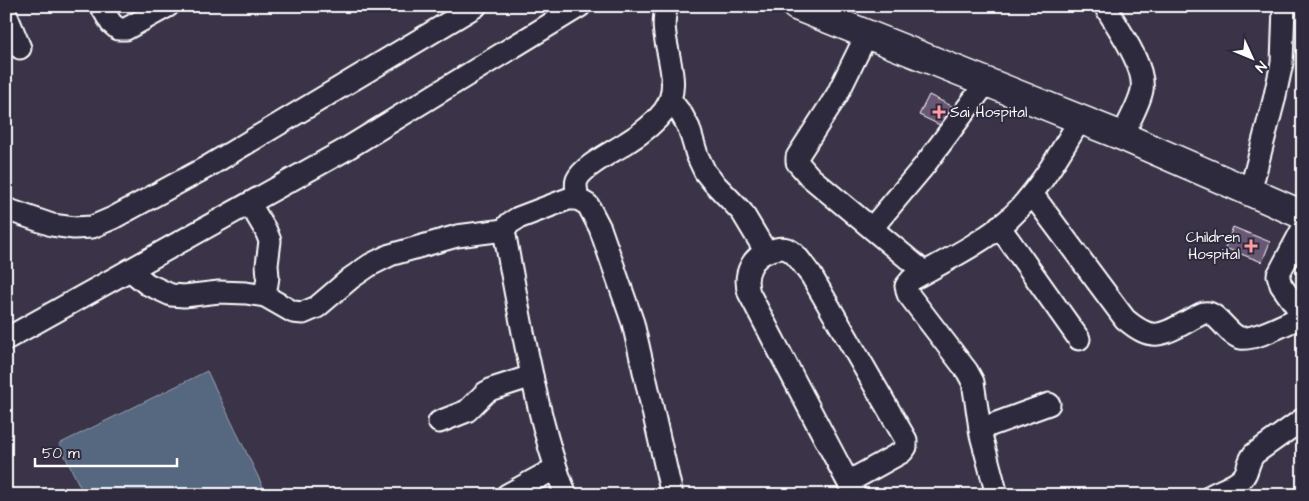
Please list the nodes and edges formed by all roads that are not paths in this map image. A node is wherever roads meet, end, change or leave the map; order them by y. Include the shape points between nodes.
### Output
1 (101, 6) edge
2 (168, 6) edge
3 (476, 6) edge
4 (580, 6) edge
5 (667, 6) edge
6 (796, 6) edge
7 (1105, 6) edge
8 (1284, 6) edge
9 (6, 14) edge
10 (866, 36) junction
11 (20, 48) dead end
12 (986, 83) junction
13 (671, 101) junction
14 (1080, 120) junction
15 (1122, 136) junction
16 (1250, 192) junction
17 (1032, 194) junction
18 (578, 199) junction
19 (250, 204) junction
20 (6, 209) edge
21 (1303, 214) edge
22 (999, 226) junction
23 (872, 228) junction
24 (1303, 228) edge
25 (504, 230) junction
26 (766, 252) junction
27 (130, 270) junction
28 (924, 272) junction
29 (265, 296) junction
30 (1303, 316) edge
31 (6, 339) edge
32 (1080, 339) dead end
33 (532, 376) junction
34 (1049, 404) dead end
35 (1303, 419) edge
36 (439, 422) dead end
37 (980, 429) junction
38 (556, 468) junction
39 (852, 488) edge
40 (507, 495) edge
41 (566, 495) edge
42 (672, 495) edge
43 (997, 495) edge
44 (1212, 495) edge

1 - 2 street via 111,23 118,29 126,29
3 - 20 street via 206,167 113,218 92,227 74,228 52,225
4 - 19 street
5 - 13 street via 663,20 672,73
6 - 10 street
7 - 15 street via 1139,64 1142,77 1142,90
8 - 16 street via 1282,63
9 - 11 street
10 - 12 street
10 - 23 street via 838,95 797,156 797,162 810,177
12 - 14 street
12 - 23 street via 924,166
13 - 18 street via 633,138 583,172 577,181
13 - 26 street via 689,128 705,172 742,212
14 - 15 street
14 - 17 street
15 - 16 street
16 - 21 street
17 - 22 street
17 - 30 street via 1124,319 1144,334 1155,335 1174,329 1205,313 1212,314 1234,335 1242,338
18 - 25 street via 568,199 518,218
18 - 42 street via 588,205 600,228 633,322
19 - 27 street
19 - 29 street via 270,242
22 - 28 street
22 - 32 street
23 - 28 street
24 - 30 street via 1278,275 1281,285
25 - 29 street via 457,236 390,255 370,265 317,307 303,313 293,312
25 - 33 street
26 - 39 street via 749,268 746,285
26 - 39 street via 788,249 798,257 906,440 902,452
27 - 29 street via 147,284 171,295 219,292
27 - 31 street
28 - 37 street via 906,286 908,294 973,382
33 - 36 street via 492,389 467,410
33 - 38 street via 544,432
34 - 37 street
35 - 44 street via 1254,454 1240,480
37 - 43 street
38 - 40 street
38 - 41 street

